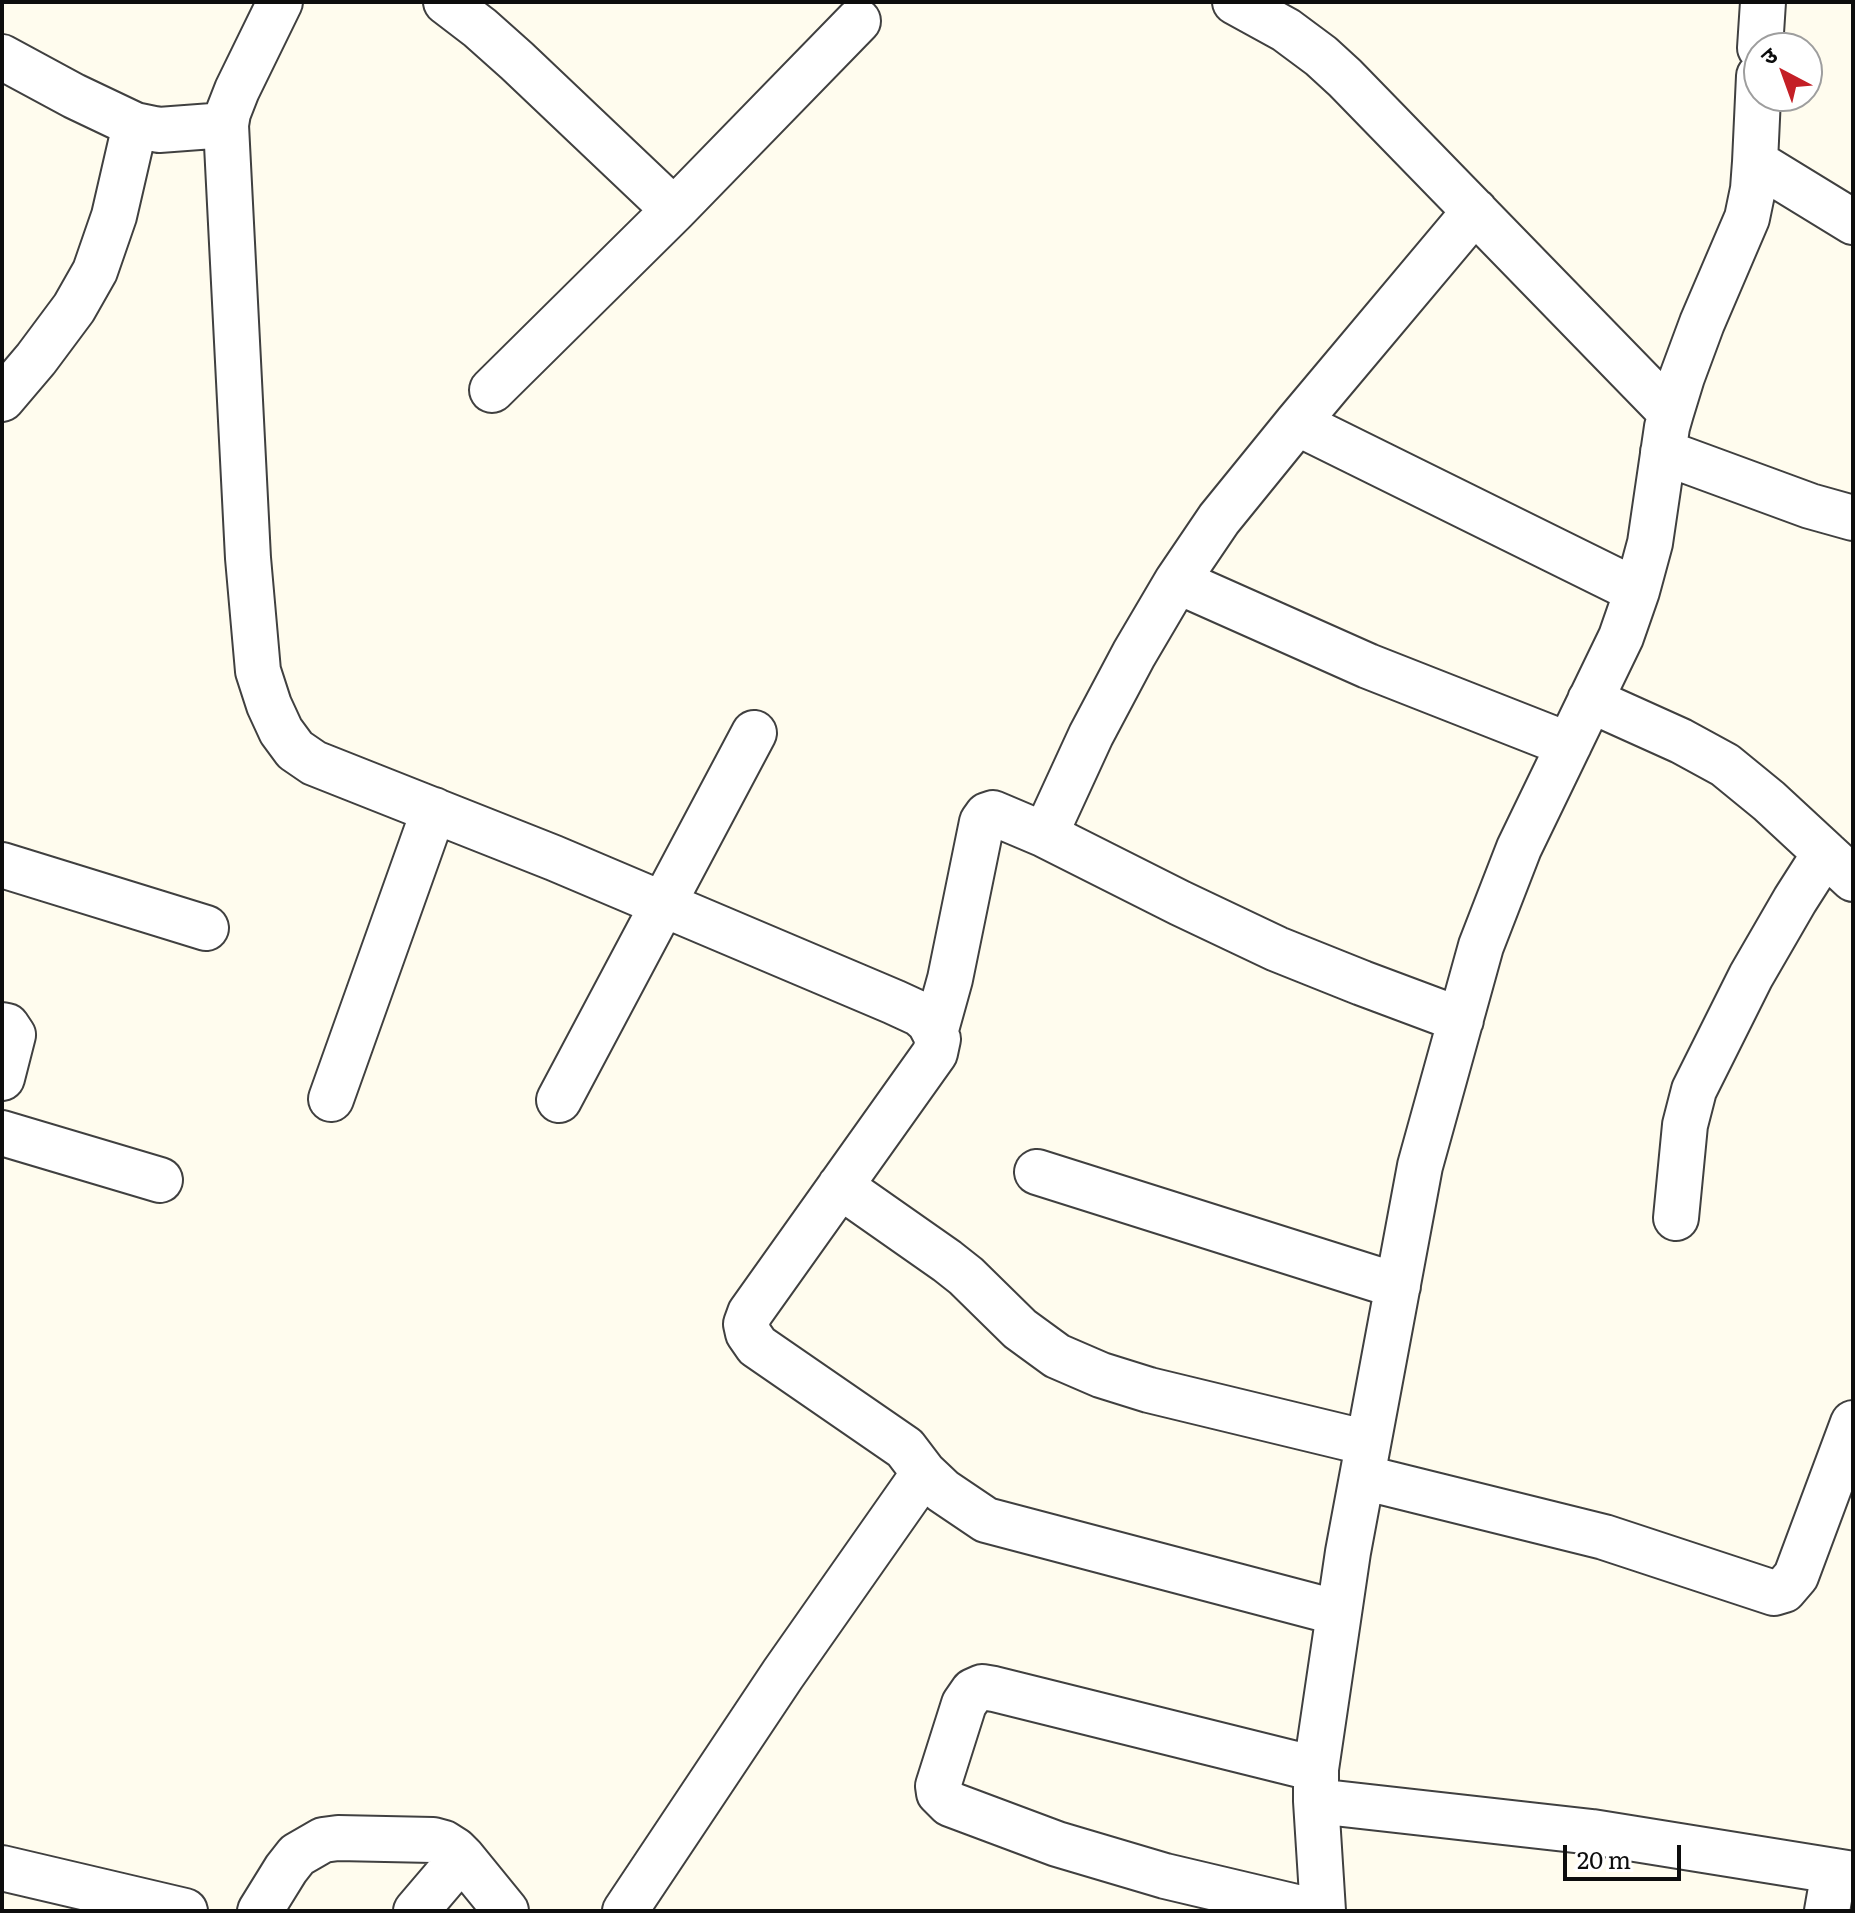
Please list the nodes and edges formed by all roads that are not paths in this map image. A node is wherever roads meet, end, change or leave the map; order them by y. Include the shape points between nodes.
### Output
1 (280, 2) edge
2 (446, 2) edge
3 (1235, 2) edge
4 (1763, 2) edge
5 (858, 21) dead end
6 (1761, 32) edge
7 (2, 57) edge
8 (1757, 112) edge
9 (135, 125) junction
10 (226, 125) junction
11 (1755, 162) junction
12 (674, 210) junction
13 (1475, 211) junction
14 (1853, 222) edge
15 (492, 390) dead end
16 (2, 399) edge
17 (1297, 423) junction
18 (1667, 432) junction
19 (1853, 518) edge
20 (1177, 581) junction
21 (1637, 591) junction
22 (1590, 700) junction
23 (754, 733) dead end
24 (1569, 745) junction
25 (434, 810) junction
26 (1045, 835) junction
27 (2, 865) edge
28 (1839, 866) edge
29 (662, 904) junction
30 (206, 928) dead end
31 (1461, 1020) junction
32 (2, 1025) edge
33 (935, 1033) junction
34 (2, 1078) edge
35 (331, 1099) dead end
36 (559, 1100) dead end
37 (2, 1133) edge
38 (1037, 1172) dead end
39 (160, 1180) dead end
40 (840, 1186) junction
41 (1676, 1218) dead end
42 (1398, 1286) junction
43 (1853, 1423) edge
44 (1365, 1460) junction
45 (924, 1473) junction
46 (1339, 1613) junction
47 (1316, 1785) junction
48 (462, 1857) junction
49 (2, 1868) edge
50 (1838, 1885) edge
51 (638, 1906) edge
52 (185, 1911) edge
53 (260, 1911) edge
54 (416, 1911) edge
55 (506, 1911) edge
56 (1313, 1911) edge
57 (1323, 1911) edge

1 - 10 street
2 - 12 street via 517,61
3 - 13 street via 1321,56
4 - 6 street
5 - 12 street
7 - 9 street
8 - 11 street
9 - 10 street via 159,130
9 - 16 street via 95,271 74,308
10 - 25 street via 258,671 281,731 295,750 314,763
11 - 14 street
11 - 18 street via 1747,218 1702,323
12 - 15 street
13 - 17 street
13 - 18 street
17 - 20 street via 1219,519
17 - 21 street
18 - 19 street via 1810,506
18 - 21 street
20 - 24 street via 1368,666
20 - 26 street via 1091,735
21 - 22 street
22 - 24 street
22 - 28 street via 1725,765
23 - 29 street
24 - 31 street via 1519,848 1481,946
25 - 29 street
25 - 35 street
26 - 31 street via 1277,949
26 - 33 street via 993,813 982,822
27 - 30 street
28 - 41 street via 1795,900 1694,1090 1685,1125
29 - 33 street via 920,1014
29 - 36 street
31 - 42 street via 1420,1166
32 - 34 street via 13,1035
33 - 40 street via 935,1053
37 - 39 street
38 - 42 street
40 - 44 street via 947,1261 1057,1356
40 - 45 street via 750,1313 748,1333 757,1346 905,1448
42 - 44 street
43 - 44 street via 1796,1576 1774,1593
44 - 46 street
45 - 46 street via 986,1520
45 - 51 street via 783,1674
46 - 47 street
47 - 50 street via 1592,1832
47 - 56 street via 982,1687 964,1704 938,1786 950,1804 1057,1844
47 - 57 street
48 - 53 street via 433,1840 323,1840 297,1855
48 - 54 street
48 - 55 street
49 - 52 street

